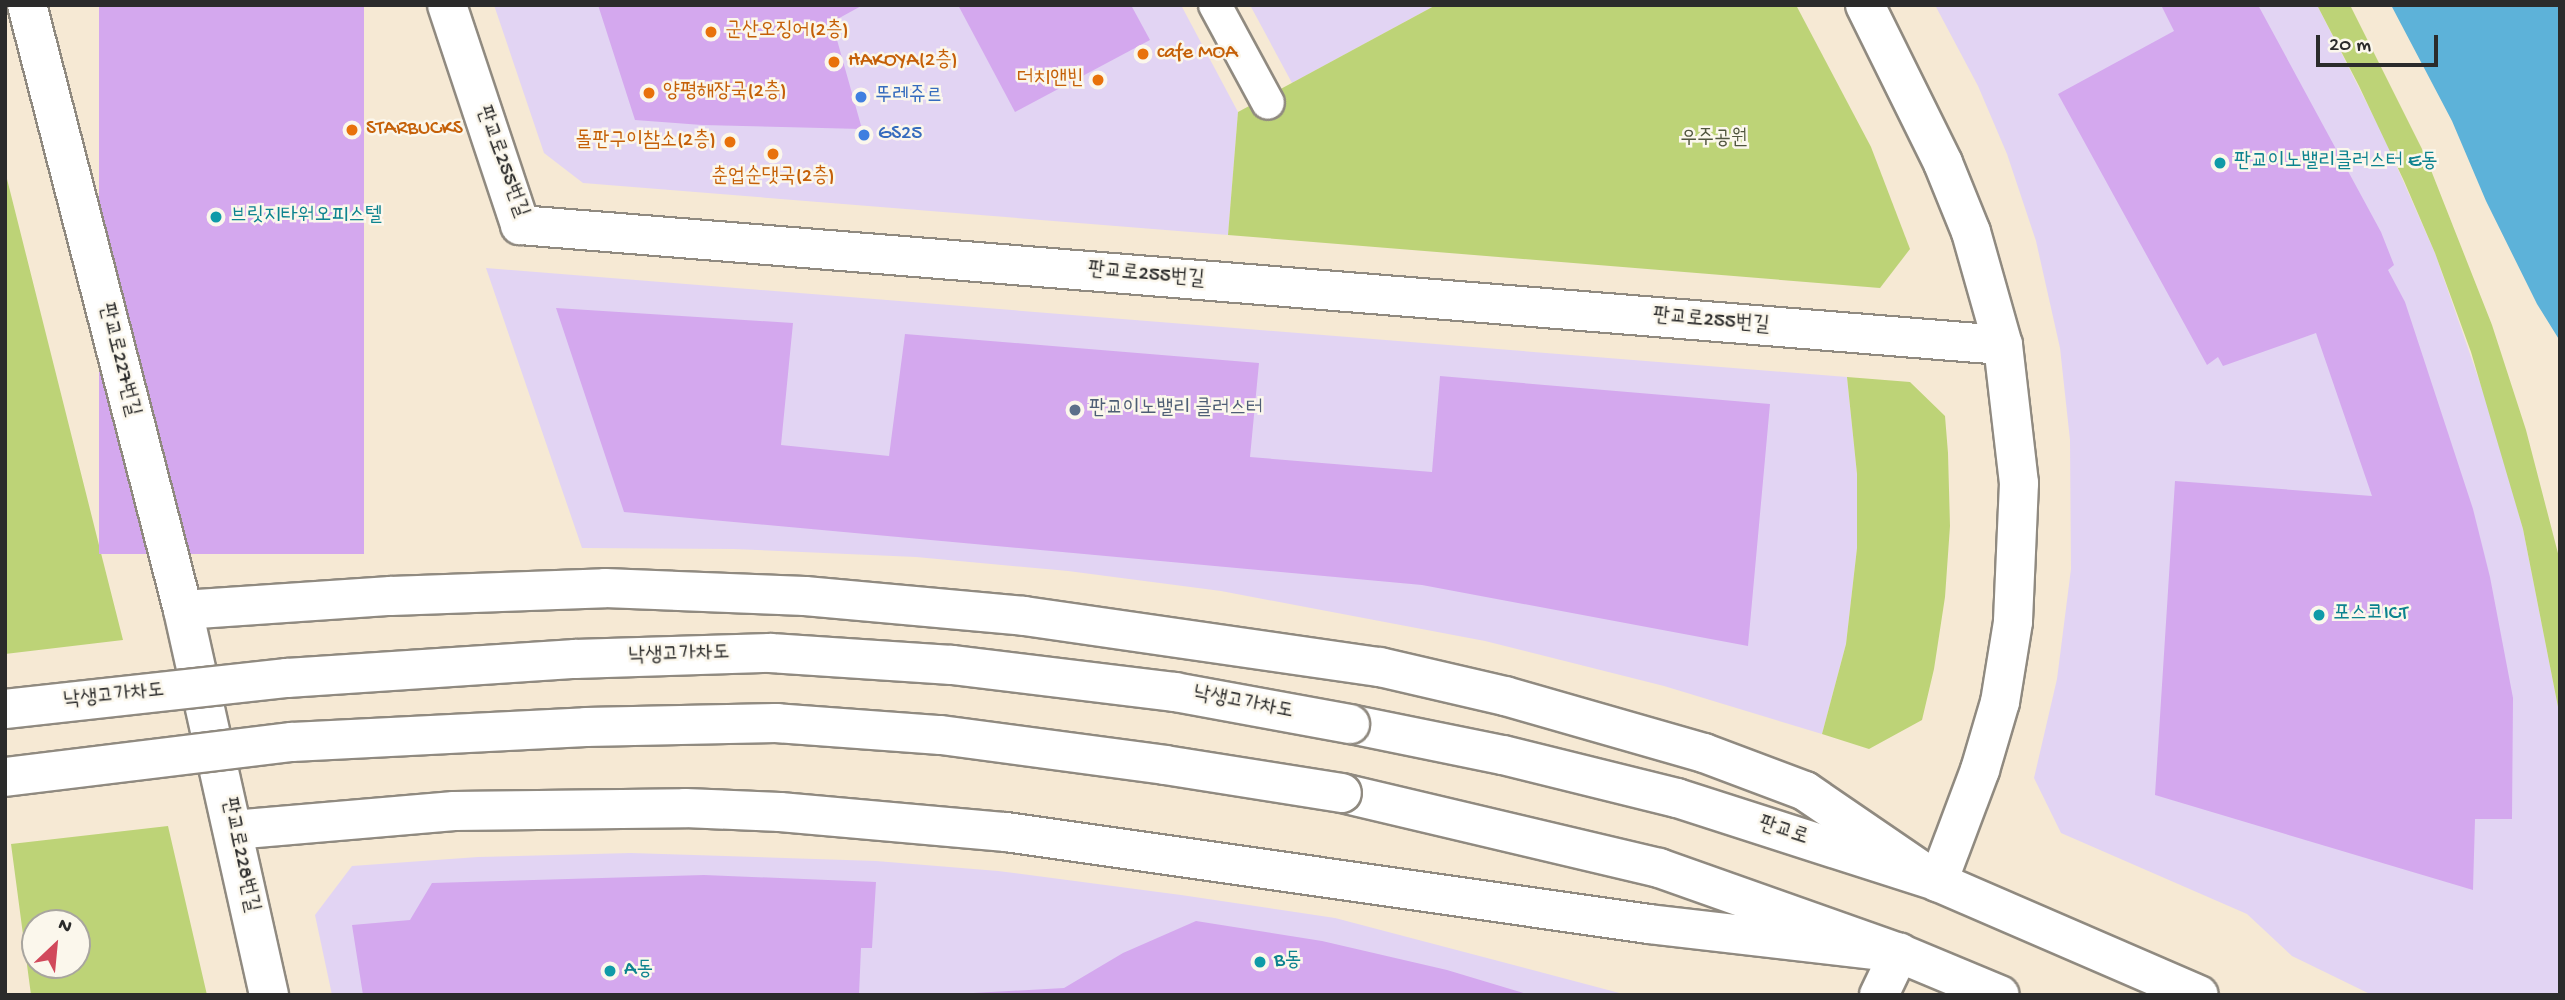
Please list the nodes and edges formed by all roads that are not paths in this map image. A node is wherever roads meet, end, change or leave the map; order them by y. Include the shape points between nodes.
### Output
1 (27, 5) edge
2 (447, 5) edge
3 (1215, 5) edge
4 (1865, 5) edge
5 (1268, 103) dead end
6 (2003, 345) junction
7 (183, 610) junction
8 (5, 709) edge
9 (208, 716) joint
10 (1350, 724) joint
11 (5, 777) edge
12 (233, 830) junction
13 (1938, 882) junction
14 (1899, 953) junction
15 (269, 995) edge
16 (1879, 995) edge
17 (2000, 995) edge
18 (2199, 995) edge

1 - 7 main road, 판교로227번길
2 - 6 main road, 판교로255번길 via 520,225
3 - 5 street
4 - 6 main road via 1971,232
6 - 13 main road via 2019,483 2013,622 1997,713
7 - 9 main road, 판교로227번길
7 - 13 main road via 605,588 804,596 1024,616 1367,665 1505,696 1704,753 1793,786
8 - 10 main road, 낙생고가차도, bridge via 287,678 575,659 770,653 952,665 1175,692
9 - 12 main road, 판교로228번길
10 - 13 main road, 판교로 via 1503,755 1677,798
11 - 14 main road, bridge via 292,742 586,727 776,723 941,735 1342,793 1659,867
12 - 14 main road via 454,811 685,808 780,812 1006,832 1649,924
12 - 15 main road, 판교로228번길
13 - 18 main road, 판교로
14 - 16 main road
14 - 17 main road

